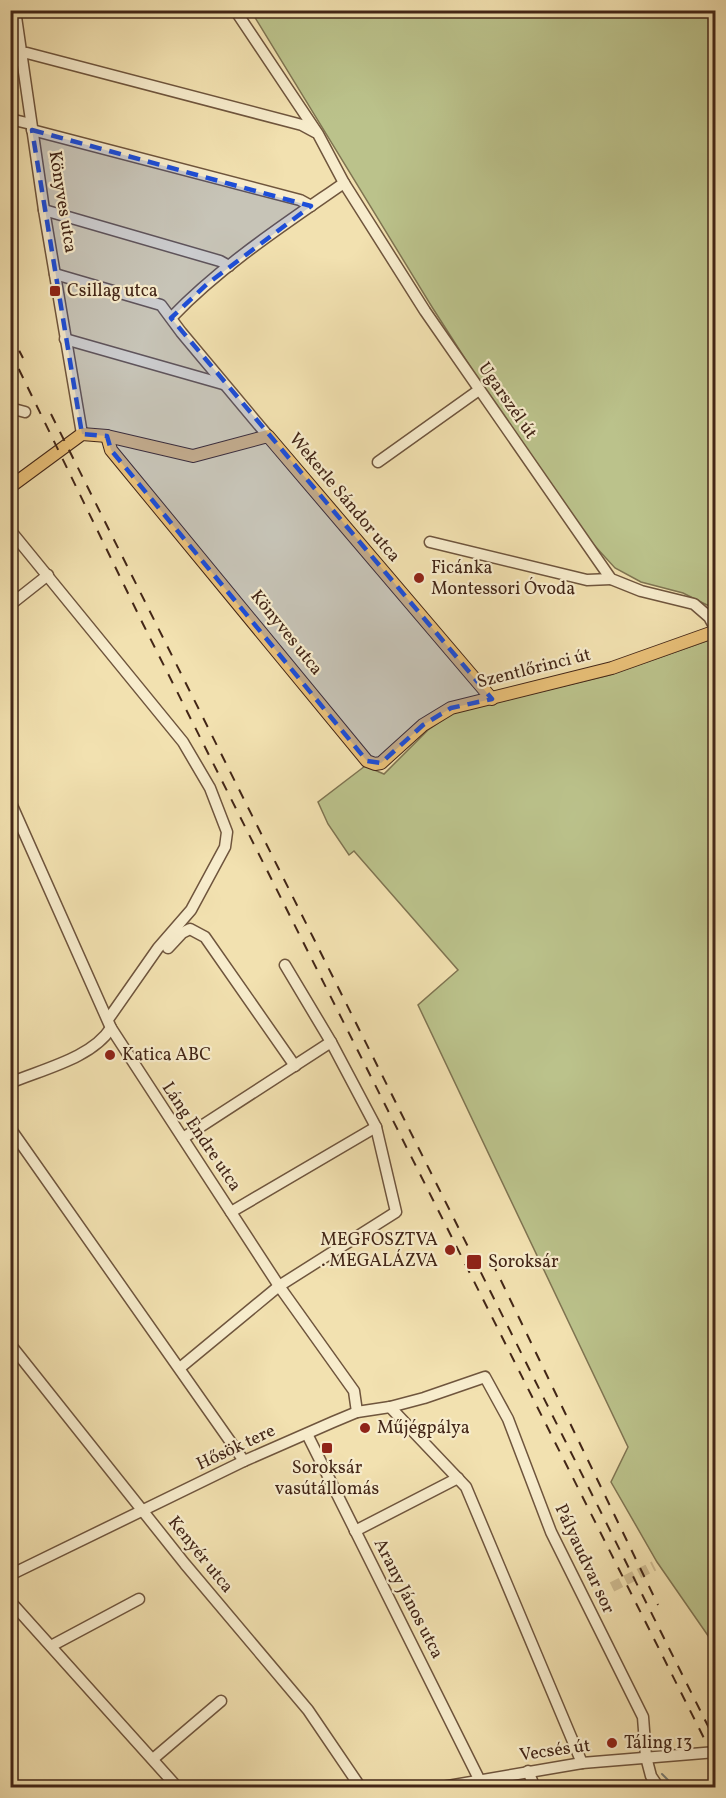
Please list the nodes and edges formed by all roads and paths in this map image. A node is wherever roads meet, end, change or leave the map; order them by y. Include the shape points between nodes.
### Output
1 (15, 10) edge
2 (235, 10) edge
3 (16, 54) edge
4 (10, 119) edge
5 (31, 127) junction
6 (318, 134) junction
7 (344, 183) junction
8 (311, 206) junction
9 (44, 210) junction
10 (229, 266) junction
11 (55, 274) junction
12 (172, 317) junction
13 (65, 339) junction
14 (223, 384) junction
15 (479, 390) junction
16 (10, 408) edge
17 (26, 412) dead end
18 (82, 434) junction
19 (107, 436) junction
20 (268, 436) junction
21 (378, 462) dead end
22 (10, 487) edge
23 (10, 530) edge
24 (430, 542) dead end
25 (48, 575) junction
26 (612, 579) junction
27 (10, 605) edge
28 (716, 631) edge
29 (492, 699) junction
30 (375, 764) joint
31 (10, 801) edge
32 (285, 966) dead end
33 (134, 981) junction
34 (110, 1023) junction
35 (331, 1042) junction
36 (295, 1066) junction
37 (10, 1083) edge
38 (376, 1127) junction
39 (10, 1128) edge
40 (183, 1138) junction
41 (231, 1212) junction
42 (279, 1286) junction
43 (10, 1344) edge
44 (181, 1367) junction
45 (485, 1377) joint
46 (390, 1407) junction
47 (357, 1412) junction
48 (307, 1434) junction
49 (244, 1461) junction
50 (458, 1478) junction
51 (143, 1511) junction
52 (355, 1531) junction
53 (10, 1575) edge
54 (139, 1599) dead end
55 (10, 1601) edge
56 (51, 1646) junction
57 (221, 1701) dead end
58 (716, 1752) edge
59 (646, 1757) junction
60 (153, 1759) junction
61 (582, 1763) junction
62 (528, 1771) junction
63 (479, 1779) junction
64 (178, 1788) edge
65 (361, 1788) edge
66 (435, 1788) edge
67 (535, 1788) edge
68 (659, 1788) edge

1 - 3 street, Könyves utca
2 - 6 street, Ugarszél út
3 - 5 street, Könyves utca
3 - 6 street via 27,53 302,125
4 - 5 street
5 - 8 street
5 - 9 street, Könyves utca
6 - 7 street, Ugarszél út
7 - 8 street
7 - 15 street, Ugarszél út
8 - 10 street
9 - 10 street
9 - 11 street, Könyves utca
10 - 12 street
11 - 12 street via 161,305
11 - 13 street, Könyves utca
12 - 14 street, Wekerle Sándor utca via 180,333
13 - 14 street
13 - 18 street, Könyves utca
14 - 20 street, Wekerle Sándor utca
15 - 21 street
15 - 26 street, Ugarszél út
16 - 17 street
18 - 19 main road
18 - 22 main road
19 - 20 main road via 192,456
19 - 30 main road, Könyves utca via 111,450 368,761
20 - 29 main road, Wekerle Sándor utca
23 - 25 street
24 - 26 street via 587,580
25 - 27 street
25 - 33 street via 191,755 210,788 227,832 225,847 191,910
26 - 28 street via 641,591 694,604 710,617
28 - 29 main road, Szentlőrinci út via 612,668
29 - 30 main road, Szentlőrinci út via 451,708 435,716
31 - 34 street, Láng Endre utca
32 - 35 street
33 - 34 street
33 - 36 street via 144,977 182,933 190,929 198,932
34 - 37 street via 103,1041
34 - 40 street, Láng Endre utca
35 - 36 street
35 - 38 street
36 - 40 street
38 - 41 street
38 - 42 street via 396,1212
39 - 44 street
40 - 41 street, Láng Endre utca
41 - 42 street, Láng Endre utca
42 - 44 street
42 - 47 street, Láng Endre utca via 354,1390
43 - 51 street, Kenyér utca
44 - 49 street
45 - 46 street, Hősök tere
45 - 59 street, Pályaudvar sor via 508,1419 551,1532 643,1717
46 - 47 street, Hősök tere
46 - 50 street
47 - 48 street, Hősök tere
48 - 49 street, Hősök tere
48 - 52 street, Arany János utca
49 - 51 street, Hősök tere
50 - 52 street
50 - 61 street via 466,1487
51 - 53 street, Hősök tere
51 - 65 street, Kenyér utca via 308,1710
52 - 63 street, Arany János utca
54 - 56 street
55 - 56 street
56 - 60 street
57 - 60 street
58 - 59 street, Vecsés út
59 - 61 street, Vecsés út
59 - 68 street, Pályaudvar sor
60 - 64 street
61 - 62 street, Vecsés út
62 - 63 street, Vecsés út
62 - 67 street
63 - 66 street, Vecsés út

